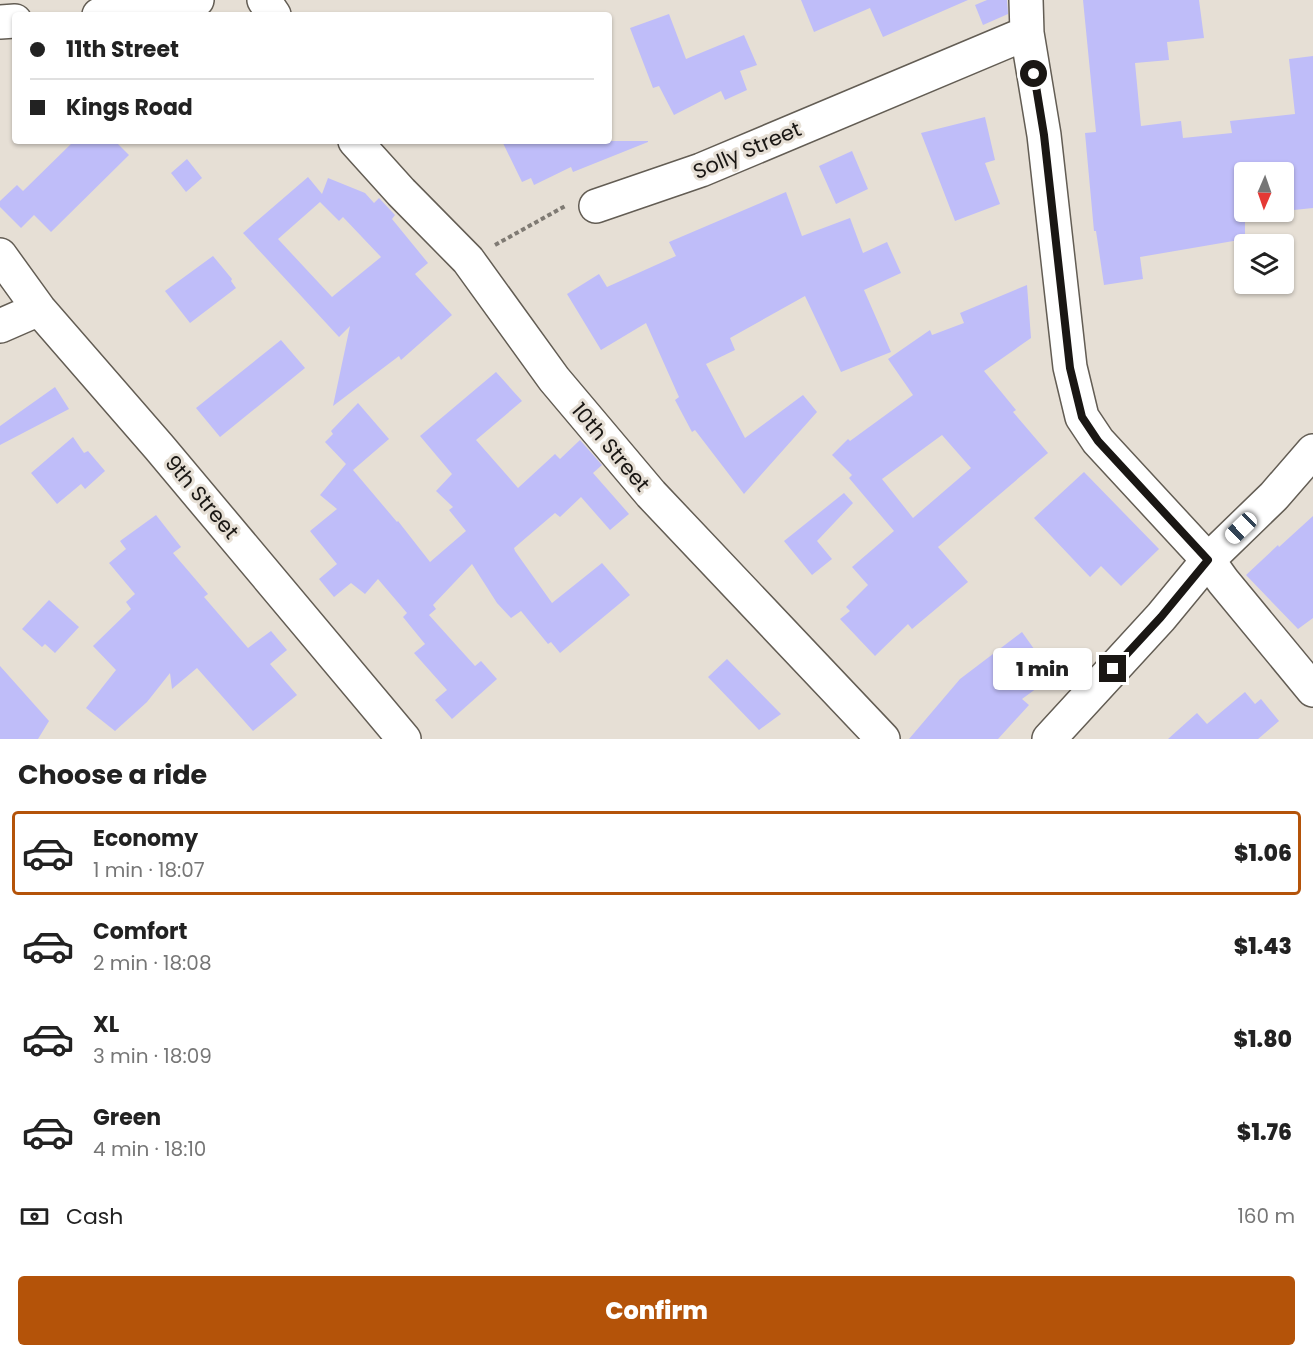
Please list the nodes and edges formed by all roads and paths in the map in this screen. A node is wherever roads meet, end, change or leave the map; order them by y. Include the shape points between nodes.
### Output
1 (197, 0) edge
2 (1026, 0) edge
3 (138, 12) edge
4 (1027, 33) junction
5 (358, 144) edge
6 (597, 206) joint
7 (0, 255) edge
8 (468, 260) junction
9 (39, 309) junction
10 (0, 326) edge
11 (1313, 451) edge
12 (1208, 560) junction
13 (1313, 690) edge
14 (404, 739) edge
15 (883, 739) edge
16 (1049, 739) edge

1 - 3 street via 164,10
2 - 4 street
4 - 6 street, Solly Street via 701,170
4 - 12 street via 1044,135 1070,368 1082,417 1098,441
5 - 8 street, 10th Street
6 - 8 path via 571,202
7 - 9 street, 9th Street
8 - 15 street, 10th Street via 554,379 651,494
9 - 10 street
9 - 14 street, 9th Street
11 - 12 street via 1274,496
12 - 13 street
12 - 16 street

